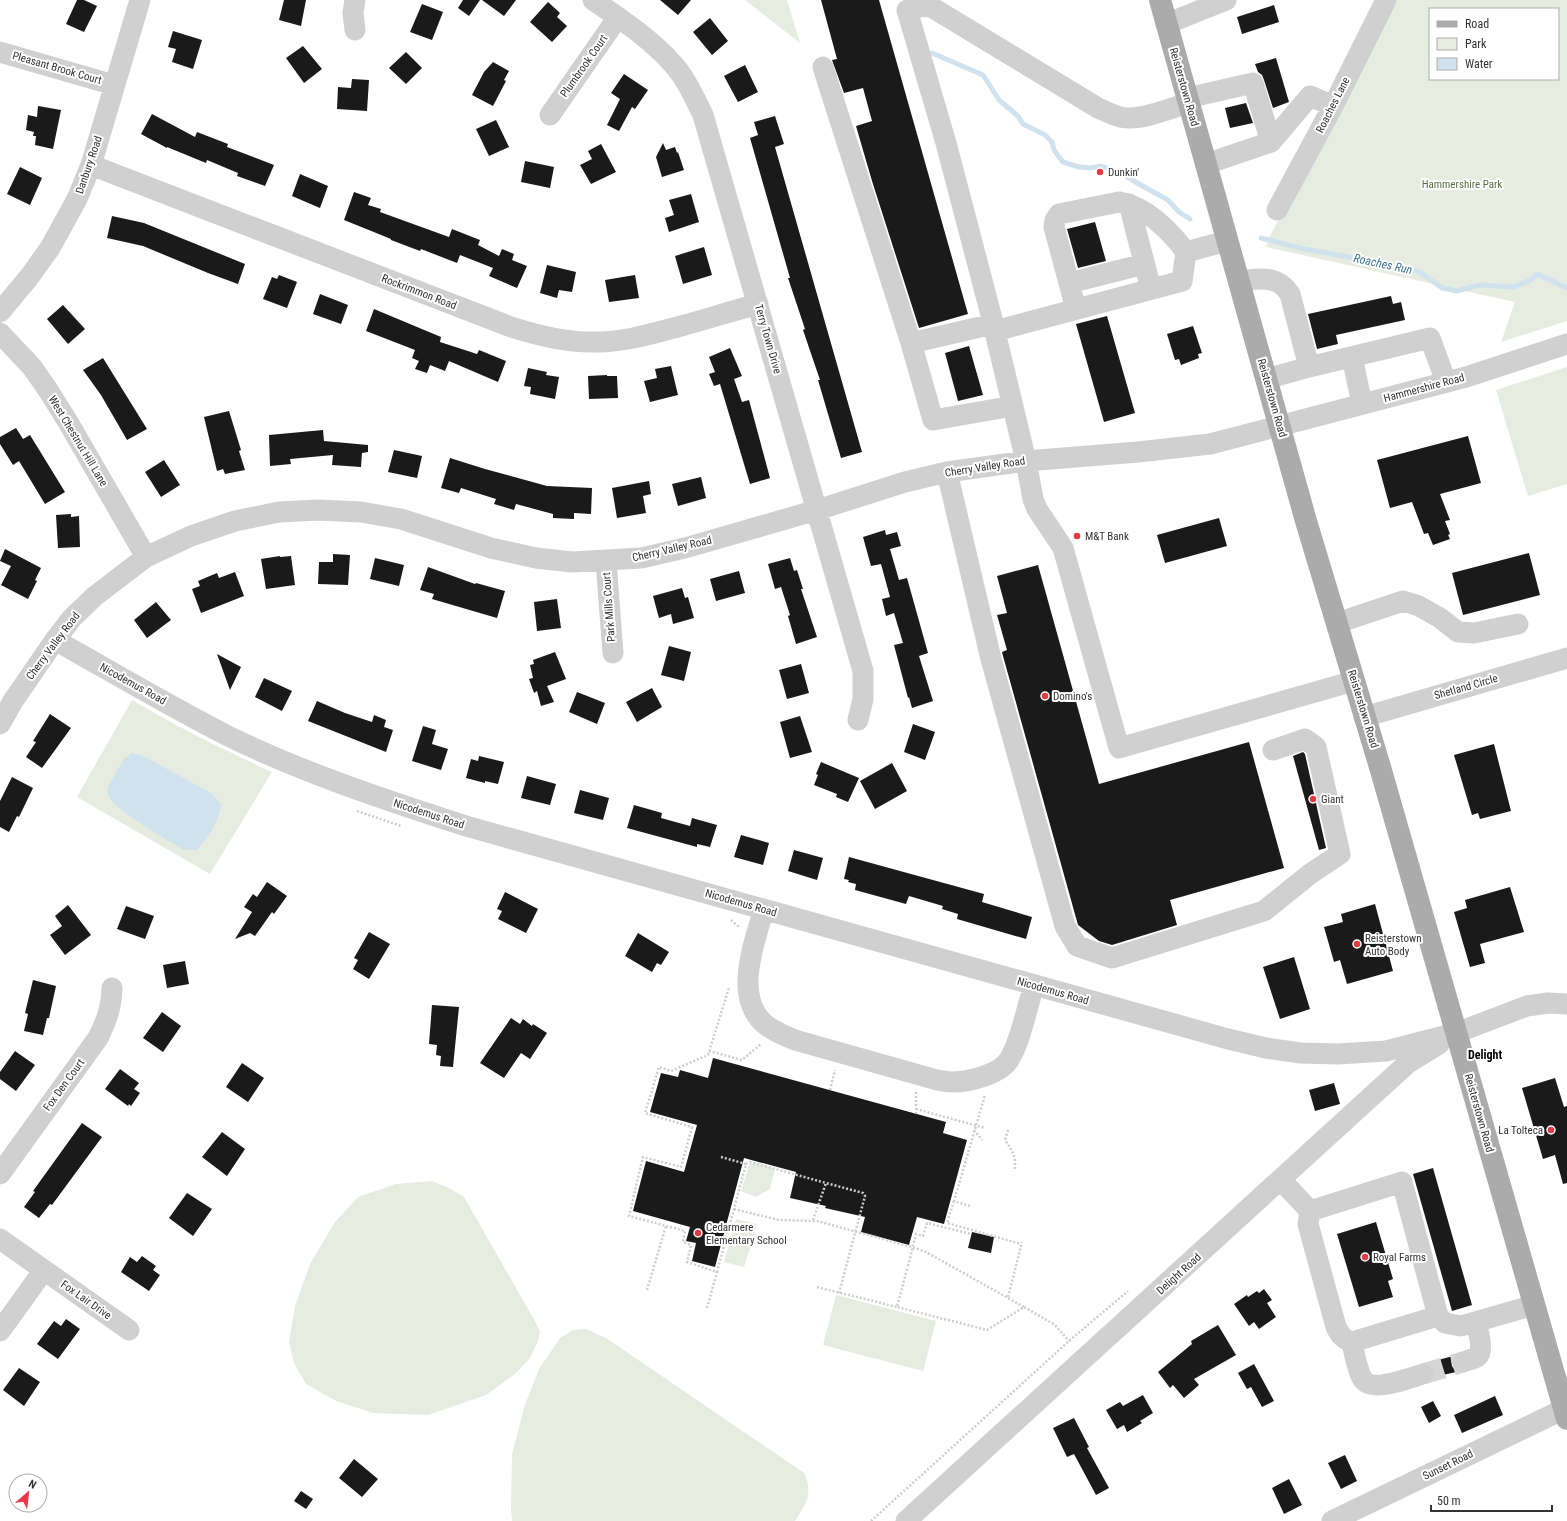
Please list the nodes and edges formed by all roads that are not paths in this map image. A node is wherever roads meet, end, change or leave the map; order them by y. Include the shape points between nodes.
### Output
1 (140, 0) edge
2 (355, 0) edge
3 (593, 0) edge
4 (1160, 0) edge
5 (1226, 0) edge
6 (1386, 0) edge
7 (618, 17) junction
8 (1166, 24) junction
9 (355, 30) dead end
10 (0, 52) edge
11 (823, 67) dead end
12 (114, 85) junction
13 (1188, 100) junction
14 (1333, 106) junction
15 (550, 115) dead end
16 (1271, 142) junction
17 (1206, 164) junction
18 (91, 165) junction
19 (1129, 204) junction
20 (1277, 210) dead end
21 (1228, 241) junction
22 (1186, 252) junction
23 (1144, 264) junction
24 (1239, 281) junction
25 (1069, 283) junction
26 (1151, 289) junction
27 (758, 304) junction
28 (1076, 309) junction
29 (0, 312) edge
30 (994, 327) junction
31 (0, 333) edge
32 (911, 342) junction
33 (1567, 344) edge
34 (1352, 357) junction
35 (1309, 367) junction
36 (1266, 379) junction
37 (1446, 382) junction
38 (1362, 404) junction
39 (1013, 406) junction
40 (1279, 426) junction
41 (1026, 460) junction
42 (947, 472) junction
43 (817, 510) junction
44 (146, 557) junction
45 (606, 561) junction
46 (1336, 623) junction
47 (1518, 624) dead end
48 (55, 640) junction
49 (613, 653) dead end
50 (1567, 658) edge
51 (1354, 681) junction
52 (6, 698) edge
53 (1364, 717) junction
54 (858, 720) dead end
55 (0, 724) edge
56 (1272, 750) dead end
57 (764, 909) junction
58 (1034, 986) junction
59 (112, 988) dead end
60 (1567, 1004) edge
61 (1456, 1033) junction
62 (0, 1174) edge
63 (1281, 1180) junction
64 (1310, 1211) junction
65 (0, 1239) edge
66 (44, 1270) junction
67 (1534, 1305) junction
68 (1438, 1316) junction
69 (1476, 1322) junction
70 (128, 1330) dead end
71 (0, 1331) edge
72 (1352, 1342) junction
73 (1463, 1362) tunnel mouth
74 (1423, 1374) tunnel mouth
75 (1566, 1414) edge
76 (906, 1521) edge
77 (1332, 1521) edge

1 - 12 street, Danbury Road
2 - 9 street
3 - 7 street, Terry Town Drive
4 - 8 main road, Reisterstown Road
5 - 8 street
6 - 14 street, Roaches Lane
7 - 15 street, Plumbrook Court
7 - 27 street, Terry Town Drive via 672,63 689,87 703,115
8 - 13 main road, Reisterstown Road
10 - 12 street, Pleasant Brook Court
11 - 32 street
12 - 18 street, Danbury Road
13 - 16 street via 1253,83
13 - 17 main road, Reisterstown Road
13 - 30 street via 1142,117 1115,116 928,5 907,10 946,143
14 - 16 street via 1310,96
14 - 20 street, Roaches Lane
16 - 17 street
17 - 21 main road, Reisterstown Road
18 - 27 street, Rockrimmon Road via 504,324 544,337 598,342 626,340
18 - 29 street, Danbury Road via 74,205 50,248
19 - 22 street via 1140,209 1173,235
19 - 23 street
19 - 25 street via 1120,202 1059,214 1054,226
21 - 22 street
21 - 24 main road, Reisterstown Road
22 - 26 street via 1182,281
23 - 25 street
23 - 26 street
24 - 35 street via 1267,278 1285,286 1290,294
24 - 36 main road, Reisterstown Road
25 - 28 street
26 - 28 street
27 - 43 street, Terry Town Drive
28 - 30 street
30 - 32 street
30 - 39 street
31 - 44 street, West Chestnut Hill Lane via 32,367 48,390
32 - 39 street via 933,420
33 - 37 street, Hammershire Road
34 - 35 street
34 - 37 street via 1430,338
34 - 38 street
35 - 36 street
36 - 40 main road, Reisterstown Road
37 - 38 street, Hammershire Road
38 - 40 street, Hammershire Road
39 - 41 street
40 - 41 street, Cherry Valley Road via 1210,444
40 - 46 main road, Reisterstown Road
41 - 42 street, Cherry Valley Road
41 - 51 street via 1033,499 1063,548 1119,748
42 - 43 street, Cherry Valley Road via 905,482
42 - 56 street via 991,659 1065,926 1077,946 1112,958 1264,911 1340,854 1316,747 1305,739
43 - 45 street, Cherry Valley Road via 685,548 641,558
43 - 54 street, Terry Town Drive via 863,671 863,698
44 - 45 street, Cherry Valley Road via 191,536 235,521 279,512 318,510 361,512 401,519 491,548 536,558 572,562
44 - 48 street, Cherry Valley Road via 94,596
45 - 49 street, Park Mills Court
46 - 47 street via 1403,601 1419,606 1458,632 1474,633
46 - 51 main road, Reisterstown Road
48 - 52 street, Cherry Valley Road
48 - 57 street, Nicodemus Road via 228,736 280,760 374,797 466,826
50 - 53 street, Shetland Circle
51 - 53 main road, Reisterstown Road
52 - 55 street, Cherry Valley Road
53 - 61 main road, Reisterstown Road
57 - 58 street, Nicodemus Road
57 - 58 street via 750,959 750,1001 766,1025 795,1040 937,1080 953,1082 971,1079 1001,1069 1010,1059
58 - 61 street, Nicodemus Road via 1228,1039 1301,1053 1386,1051
59 - 62 street, Fox Den Court via 111,1007 98,1038
60 - 61 street via 1527,1006
61 - 63 street, Delight Road via 1408,1063
61 - 67 main road, Reisterstown Road
63 - 64 street
63 - 76 street, Delight Road
64 - 68 street via 1402,1182
64 - 72 street via 1308,1224 1336,1327 1345,1340
65 - 66 street, Fox Lair Drive
66 - 70 street, Fox Lair Drive
66 - 71 street
67 - 69 street
67 - 75 main road, Reisterstown Road
68 - 69 street via 1453,1326
68 - 72 street
69 - 73 street via 1480,1354
72 - 74 street via 1362,1378 1367,1384 1378,1386
75 - 77 street, Sunset Road

